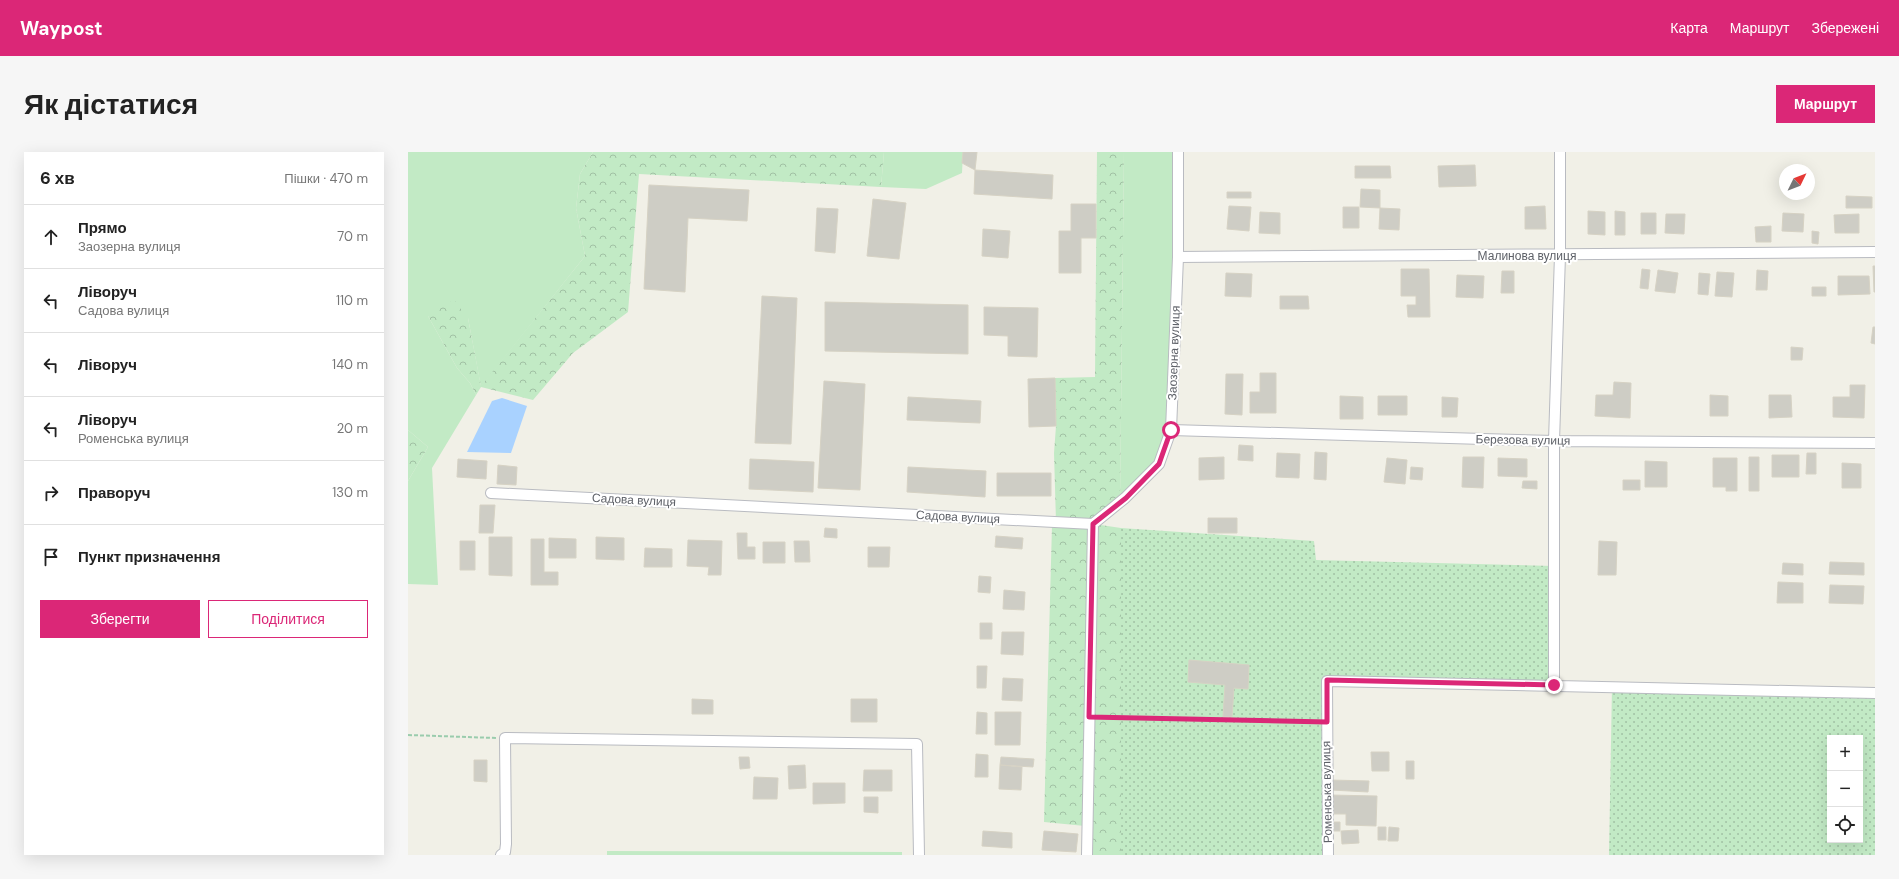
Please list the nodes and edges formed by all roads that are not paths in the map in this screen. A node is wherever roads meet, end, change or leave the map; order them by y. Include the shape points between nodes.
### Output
1 (1178, 152) edge
2 (1560, 152) edge
3 (1875, 252) edge
4 (1560, 256) junction
5 (1178, 257) junction
6 (1171, 430) junction
7 (1554, 441) junction
8 (1875, 443) edge
9 (491, 493) dead end
10 (1093, 524) junction
11 (1554, 682) dead end
12 (1875, 693) edge
13 (501, 855) edge
14 (919, 855) edge
15 (1087, 855) edge
16 (1328, 855) edge

1 - 5 street, Заозерна вулиця
2 - 4 street
3 - 4 street, Малинова вулиця
4 - 5 street, Малинова вулиця
4 - 7 street
5 - 6 street, Заозерна вулиця
6 - 7 street, Березова вулиця
6 - 10 street, Заозерна вулиця via 1159,464 1126,498
7 - 8 street, Березова вулиця
7 - 11 street
9 - 10 street, Садова вулиця
10 - 15 street
12 - 16 street, Роменська вулиця via 1327,680
13 - 14 street via 506,844 505,738 917,744

